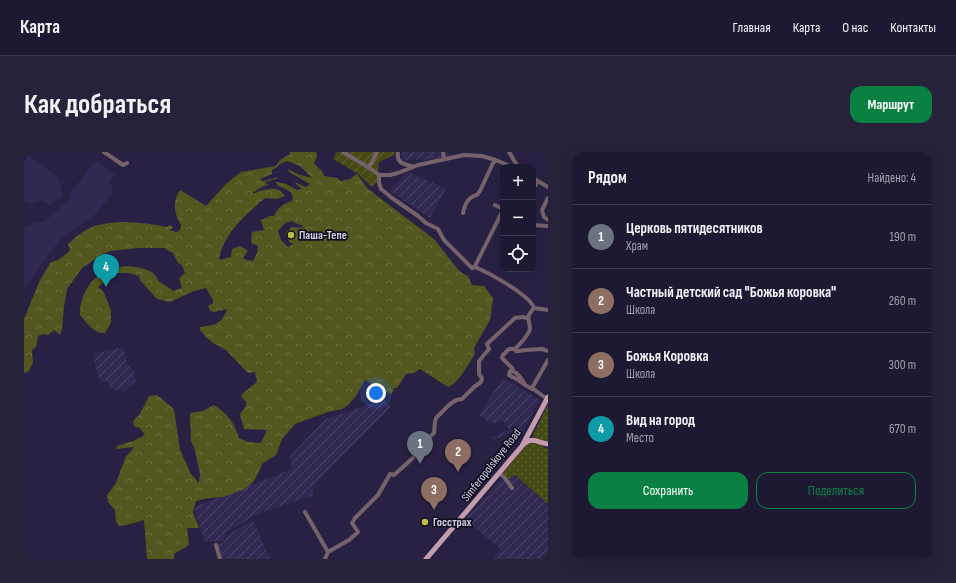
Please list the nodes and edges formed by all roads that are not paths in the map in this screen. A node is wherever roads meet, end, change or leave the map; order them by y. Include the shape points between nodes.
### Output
1 (104, 152) edge
2 (343, 152) edge
3 (377, 152) edge
4 (398, 152) edge
5 (443, 152) edge
6 (509, 152) edge
7 (444, 159) junction
8 (496, 160) junction
9 (127, 163) dead end
10 (505, 164) edge
11 (516, 164) edge
12 (368, 166) junction
13 (412, 166) junction
14 (380, 175) junction
15 (538, 181) joint
16 (536, 184) edge
17 (548, 187) edge
18 (548, 198) edge
19 (495, 206) dead end
20 (500, 208) edge
21 (463, 212) dead end
22 (500, 215) edge
23 (548, 220) edge
24 (536, 226) edge
25 (548, 226) edge
26 (475, 267) junction
27 (534, 308) junction
28 (548, 310) edge
29 (528, 318) junction
30 (515, 349) junction
31 (548, 351) edge
32 (548, 360) edge
33 (532, 390) junction
34 (548, 398) edge
35 (532, 427) junction
36 (534, 440) junction
37 (547, 445) edge
38 (522, 446) junction
39 (499, 474) junction
40 (512, 488) dead end
41 (305, 512) dead end
42 (216, 545) dead end
43 (328, 552) junction
44 (220, 559) edge
45 (324, 559) edge
46 (426, 559) edge

1 - 9 street via 123,165
2 - 12 street
3 - 12 street
4 - 13 street via 398,160
5 - 7 street
6 - 11 street
7 - 8 street via 464,155
7 - 13 street
8 - 10 street
8 - 21 street via 492,163 480,191 465,204
12 - 14 street
13 - 14 street via 390,175
14 - 26 street via 381,189 438,229 450,247 472,268
15 - 16 street
15 - 17 street
18 - 23 street via 542,210
19 - 20 street
22 - 26 street
24 - 25 street
26 - 27 street via 499,279 529,301
27 - 28 street
27 - 29 street
29 - 30 street via 530,331
29 - 43 street via 515,318 487,344 490,349 479,361 481,382 462,399 449,405 436,418 434,433 415,450 414,457 394,476 390,474 378,495 355,518 352,523 358,532
30 - 31 street
30 - 33 street via 509,349 502,358 512,368 510,377
32 - 33 street
33 - 34 street
34 - 35 main road, Simferopolskoye Road
35 - 36 main road via 530,437
35 - 38 main road, Simferopolskoye Road
36 - 37 main road
36 - 38 main road
38 - 39 main road, Simferopolskoye Road
39 - 40 street
39 - 46 main road, Simferopolskoye Road
41 - 43 street
42 - 44 street
43 - 45 street

